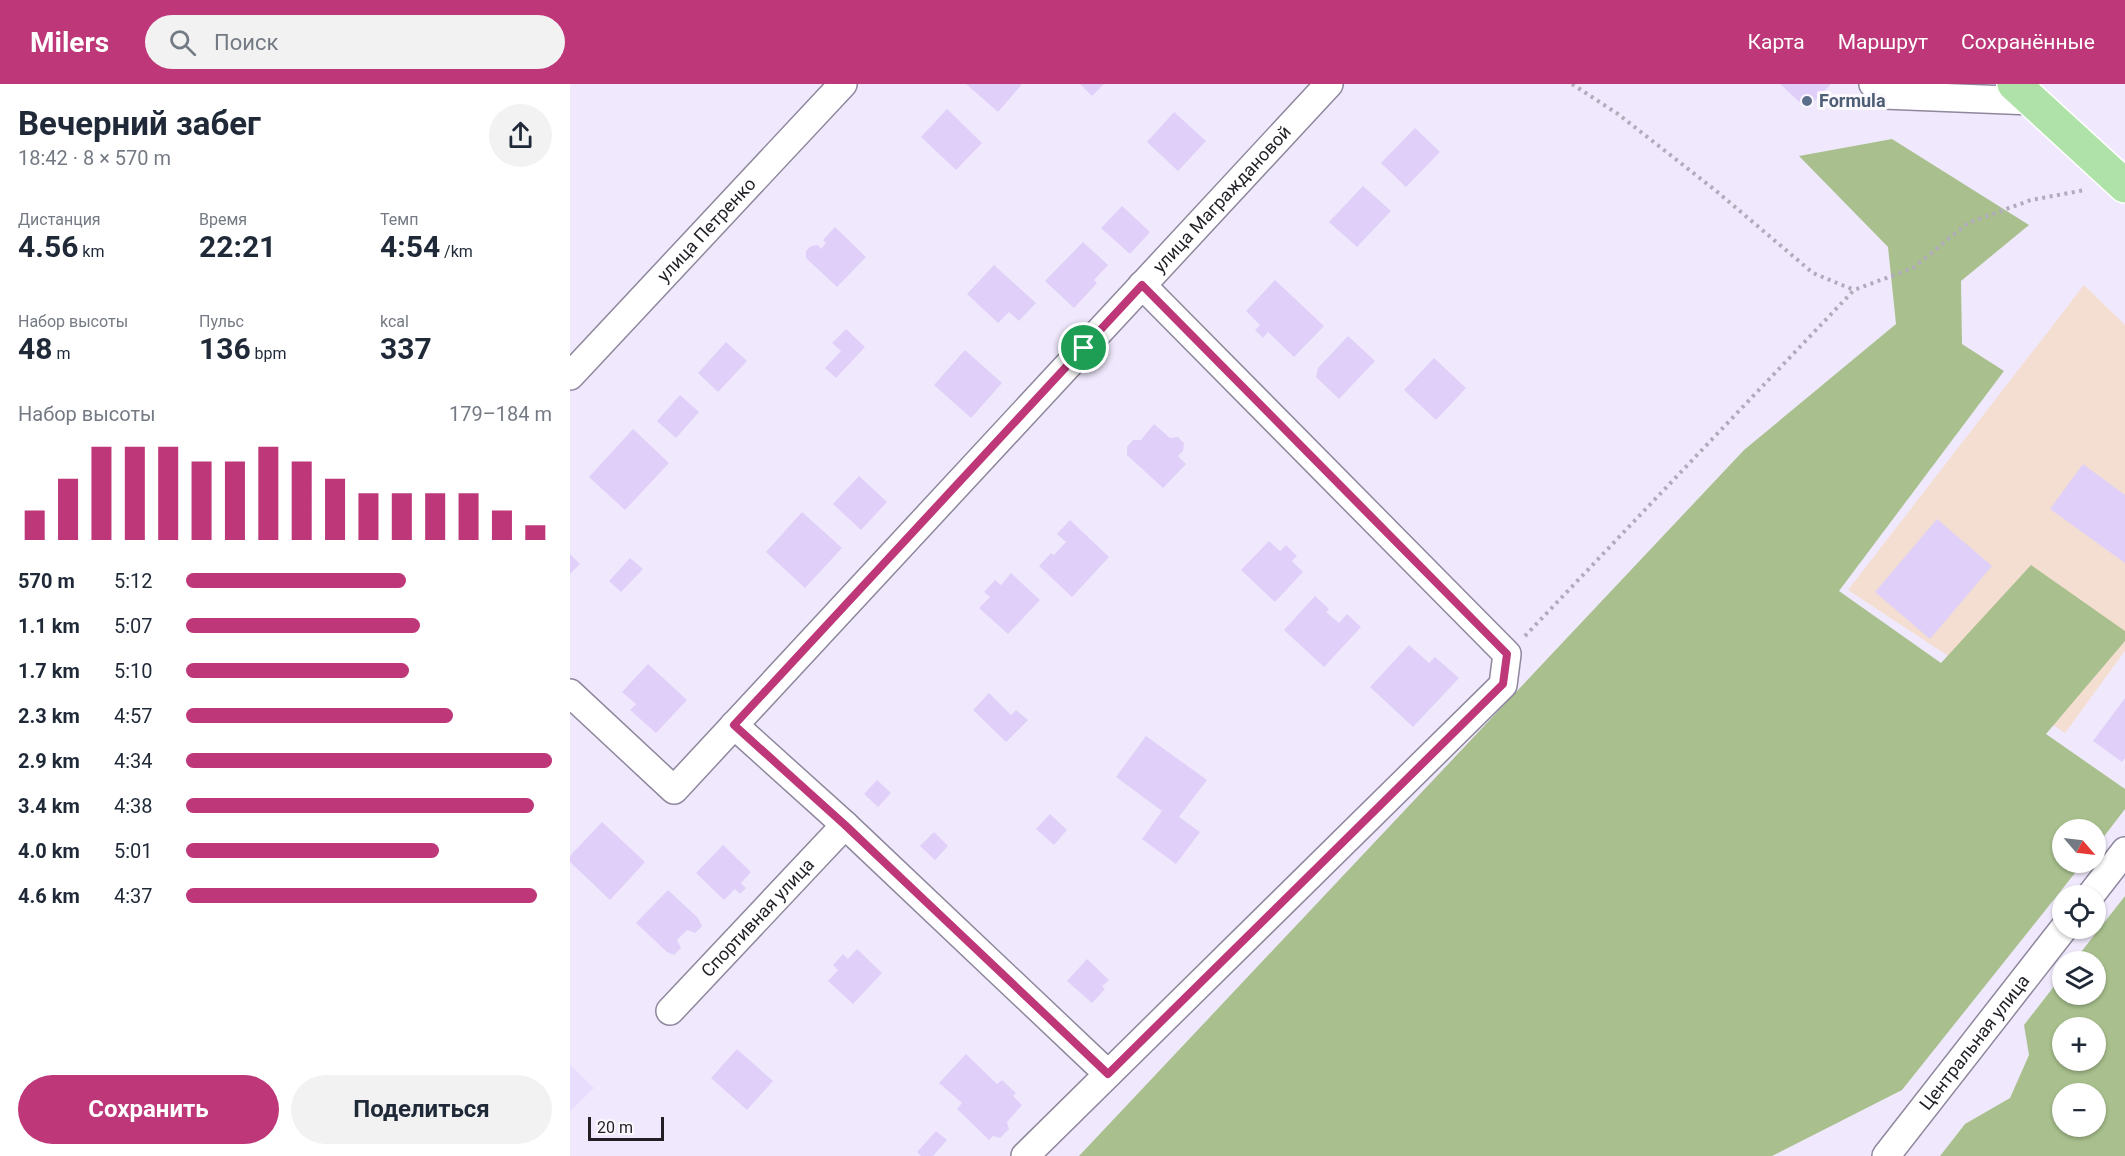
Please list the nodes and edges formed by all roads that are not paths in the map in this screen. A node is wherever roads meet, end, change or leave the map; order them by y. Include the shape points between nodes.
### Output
1 (843, 84) edge
2 (1329, 84) edge
3 (1873, 84) edge
4 (2023, 92) edge
5 (2123, 185) edge
6 (1142, 285) junction
7 (570, 376) edge
8 (570, 693) edge
9 (734, 725) junction
10 (845, 825) junction
11 (2125, 851) edge
12 (2099, 885) edge
13 (2055, 939) edge
14 (670, 1011) dead end
15 (1108, 1074) junction
16 (1026, 1156) edge
17 (1886, 1156) edge

1 - 7 street, улица Петренко
2 - 6 street, улица Маграждановой
3 - 4 street via 1884,95
4 - 5 main road
6 - 9 street, улица Маграждановой
6 - 15 street via 1507,654 1503,684
8 - 9 street, улица Маграждановой via 674,790
9 - 10 street
10 - 14 street, Спортивная улица
10 - 15 street
11 - 12 street
13 - 17 street, Центральная улица
15 - 16 street

